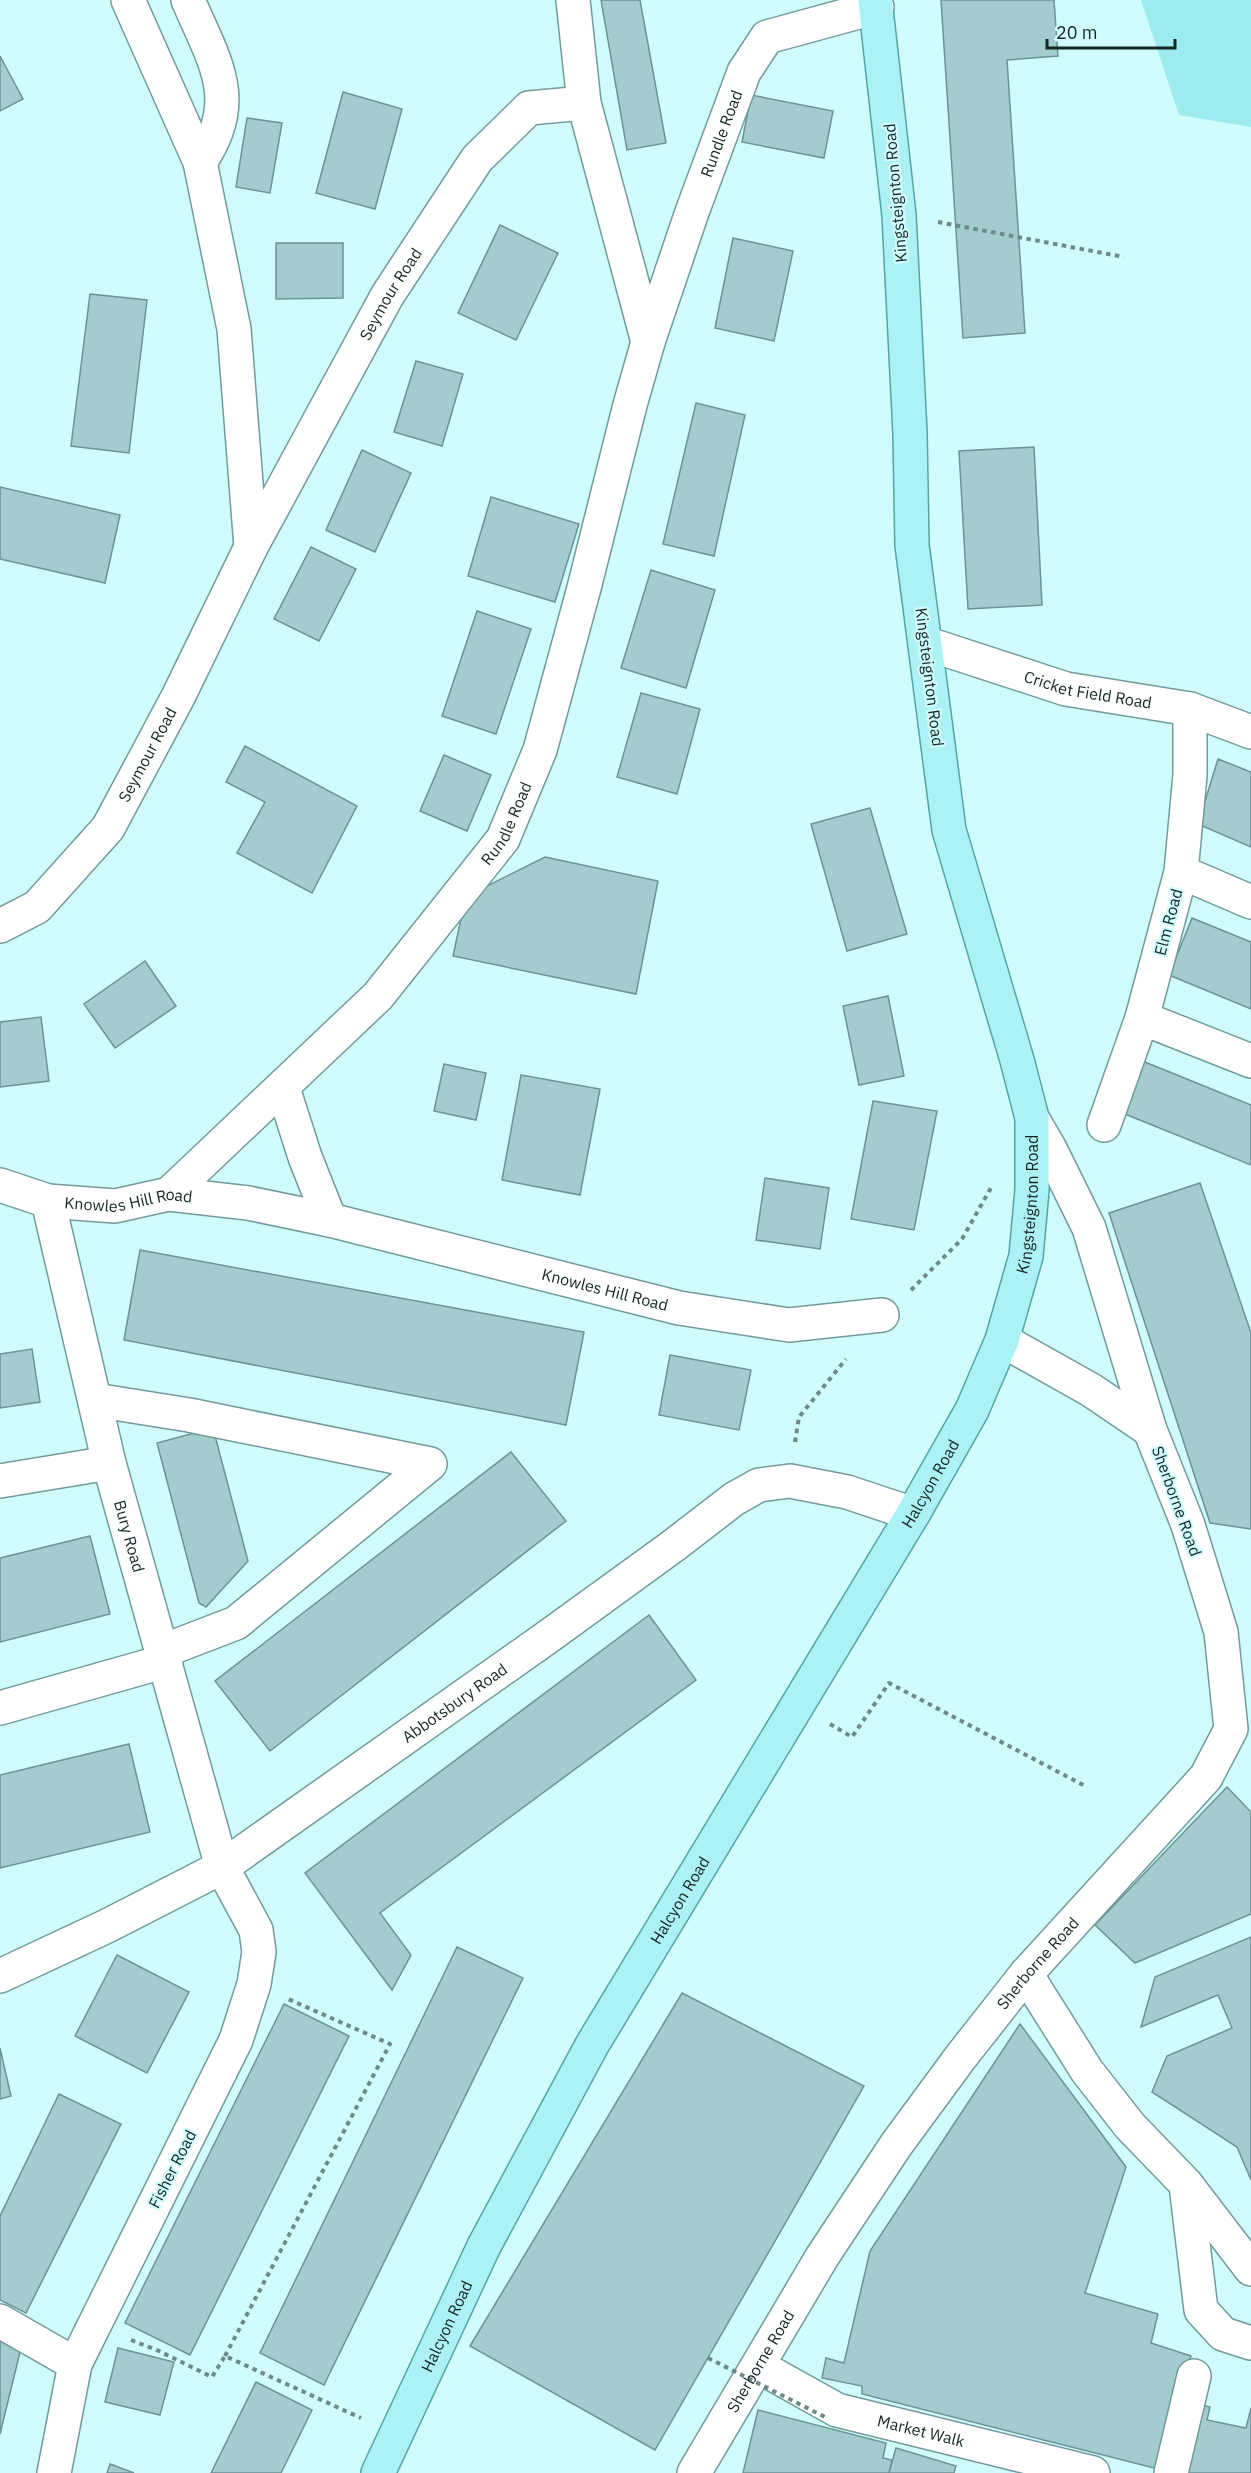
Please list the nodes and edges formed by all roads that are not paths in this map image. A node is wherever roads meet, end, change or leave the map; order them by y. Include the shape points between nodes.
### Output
1 (128, 0) edge
2 (188, 0) edge
3 (573, 0) edge
4 (876, 3) edge
5 (584, 102) junction
6 (200, 162) junction
7 (648, 342) junction
8 (251, 547) junction
9 (925, 643) junction
10 (1190, 709) junction
11 (1251, 732) edge
12 (1181, 872) junction
13 (1251, 902) edge
14 (0, 926) edge
15 (1142, 1018) junction
16 (1251, 1061) edge
17 (283, 1088) junction
18 (1032, 1118) junction
19 (1104, 1125) dead end
20 (0, 1185) edge
21 (170, 1194) junction
22 (48, 1201) junction
23 (330, 1220) junction
24 (882, 1315) road end
25 (1002, 1340) junction
26 (94, 1400) junction
27 (1150, 1430) junction
28 (109, 1463) junction
29 (0, 1481) edge
30 (913, 1514) junction
31 (164, 1656) junction
32 (0, 1708) edge
33 (1241, 1736) edge
34 (222, 1867) junction
35 (1026, 1974) junction
36 (0, 1976) edge
37 (1186, 2184) junction
38 (1251, 2269) edge
39 (0, 2320) edge
40 (1251, 2343) edge
41 (75, 2364) junction
42 (758, 2366) junction
43 (1194, 2376) dead end
44 (54, 2473) edge
45 (378, 2473) edge
46 (694, 2473) edge
47 (1094, 2473) edge
48 (1171, 2473) edge

1 - 6 street
2 - 6 street via 216,65 223,97 214,142
3 - 5 street
4 - 7 street, Rundle Road via 767,37 744,72
4 - 9 main road, Kingsteignton Road via 899,215 912,545
5 - 7 street
5 - 8 street, Seymour Road via 529,108 477,159 387,296
6 - 8 street via 234,329
7 - 17 street, Rundle Road via 540,750 503,839 378,996
8 - 14 street, Seymour Road via 108,828 37,907
9 - 10 street, Cricket Field Road via 1066,689
9 - 18 main road, Kingsteignton Road via 949,830
10 - 11 street, Cricket Field Road
10 - 12 street, Elm Road via 1190,775
12 - 13 street
12 - 15 street, Elm Road
15 - 16 street
15 - 19 street, Elm Road
17 - 21 street, Rundle Road
17 - 23 street
18 - 25 main road, Kingsteignton Road via 1032,1190 1026,1256
18 - 27 street, Sherborne Road via 1089,1228
20 - 22 street, Knowles Hill Road
21 - 22 street, Knowles Hill Road via 115,1206
21 - 23 street, Knowles Hill Road via 248,1203
22 - 26 street, Bury Road
23 - 24 street, Knowles Hill Road via 680,1308 789,1325
25 - 27 street, Sherborne Road via 1091,1390
25 - 30 main road, Halcyon Road via 972,1410
26 - 28 street, Bury Road
26 - 31 street via 189,1415 430,1464 236,1623
27 - 33 street, Sherborne Road via 1188,1526 1221,1632
28 - 29 street
28 - 31 street, Bury Road
30 - 34 street, Abbotsbury Road via 847,1492 790,1481 759,1485 734,1499
30 - 45 main road, Halcyon Road via 592,2045 484,2246
31 - 32 street
31 - 34 street, Bury Road
33 - 35 street, Sherborne Road
34 - 36 street, Abbotsbury Road
34 - 41 street, Fisher Road via 256,1930 259,1952 254,1984 236,2040
35 - 37 street via 1088,2072 1130,2126
35 - 42 street, Sherborne Road via 896,2145 822,2257
37 - 38 street
37 - 40 street via 1201,2310 1223,2334
39 - 41 street
41 - 44 street, Fisher Road
42 - 46 street, Sherborne Road
42 - 47 street, Market Walk via 837,2410
43 - 48 street

